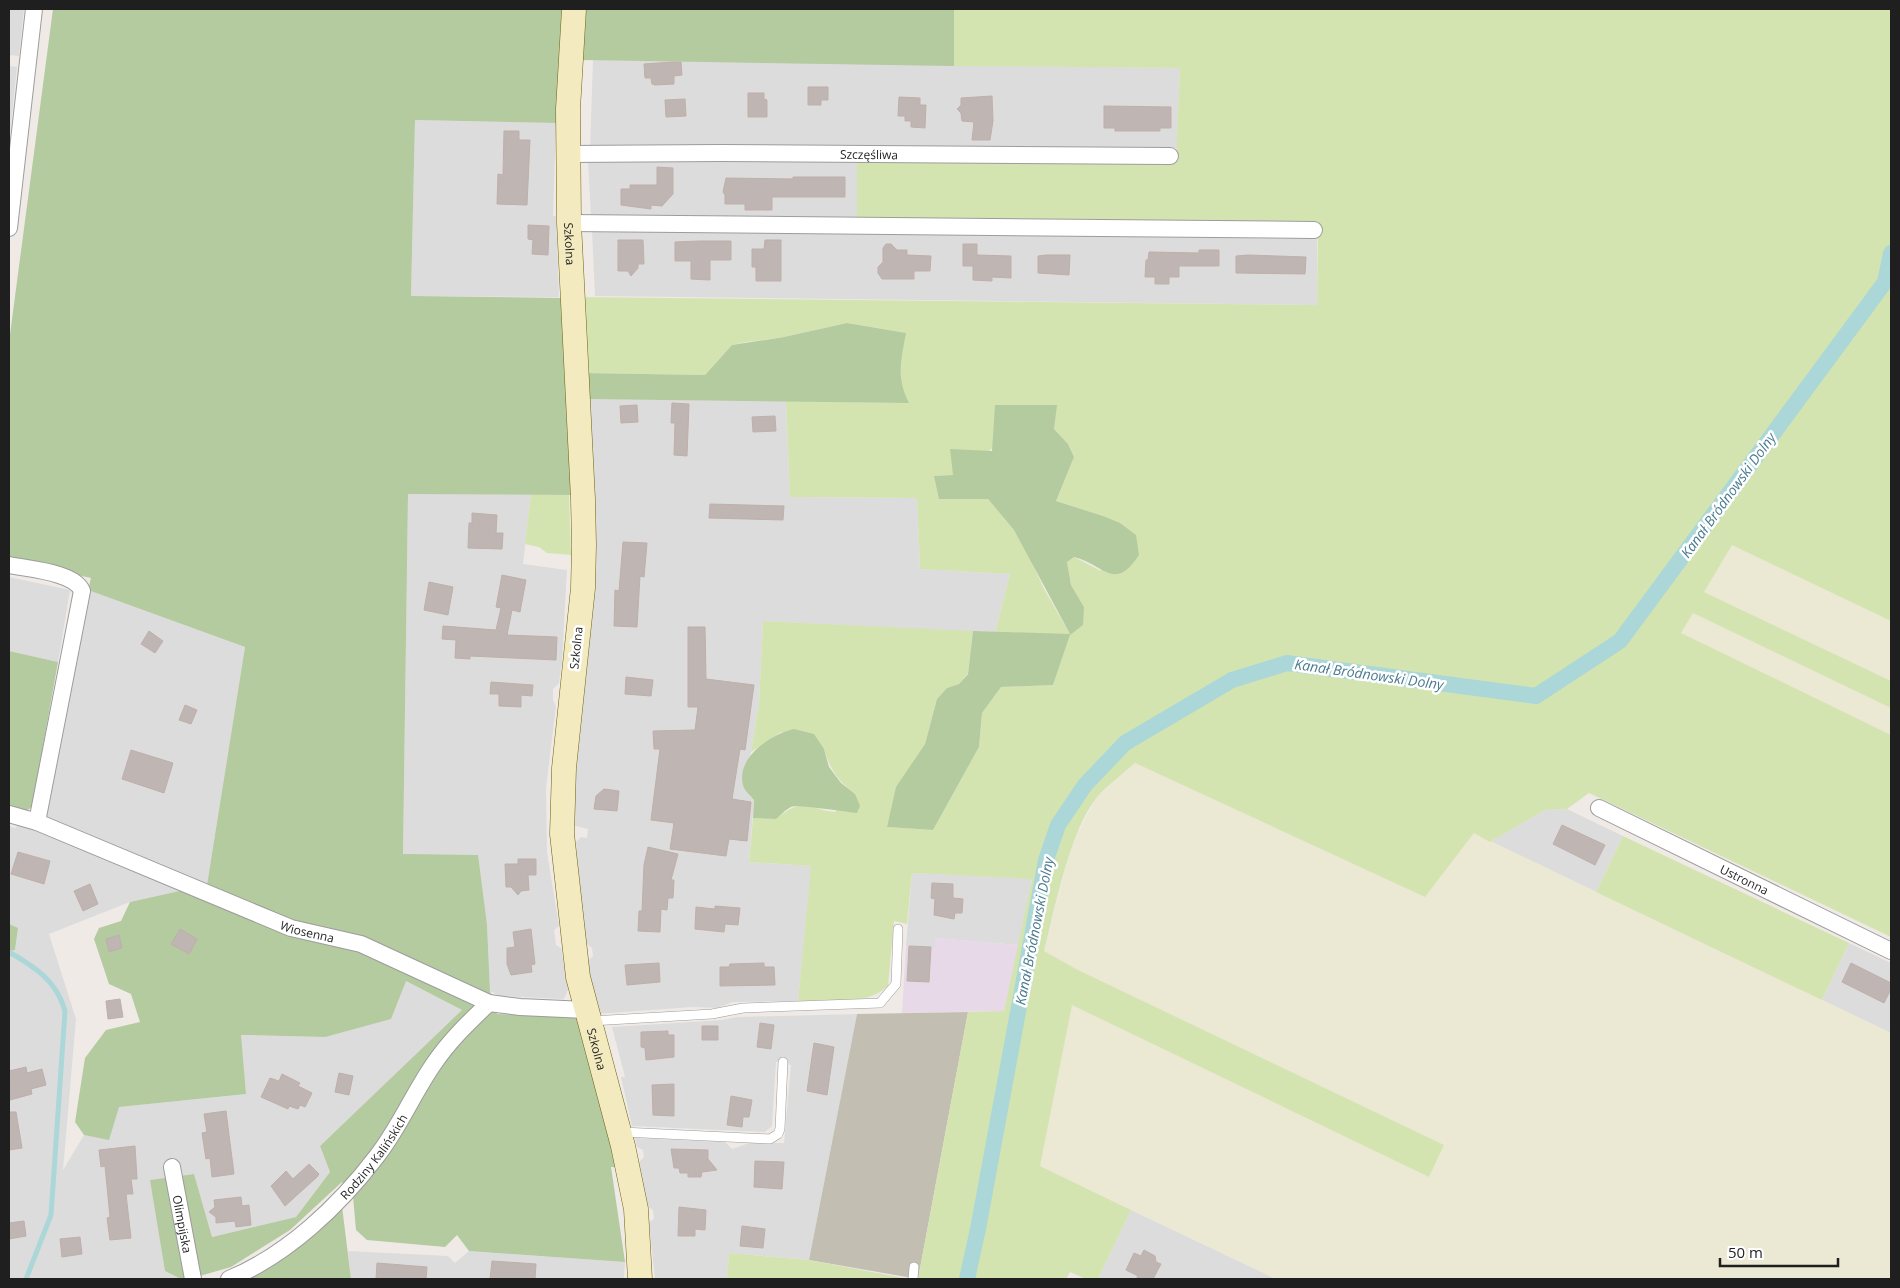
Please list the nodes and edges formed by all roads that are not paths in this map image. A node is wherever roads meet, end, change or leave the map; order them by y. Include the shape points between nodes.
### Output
1 (34, 9) edge
2 (574, 9) edge
3 (568, 154) junction
4 (1170, 156) dead end
5 (569, 223) junction
6 (9, 228) edge
7 (1314, 230) dead end
8 (9, 565) edge
9 (1599, 808) dead end
10 (9, 814) edge
11 (36, 822) junction
12 (898, 930) dead end
13 (1891, 951) edge
14 (489, 1003) junction
15 (587, 1015) junction
16 (783, 1062) dead end
17 (619, 1132) junction
18 (172, 1167) dead end
19 (914, 1267) dead end
20 (193, 1279) edge
21 (229, 1279) edge
22 (640, 1279) edge
23 (913, 1279) edge

1 - 6 street
2 - 3 street, Szkolna
3 - 4 street, Szczęśliwa
3 - 5 street, Szkolna
5 - 7 street
5 - 15 street, Szkolna via 584,545 564,768 562,834 578,977
8 - 11 street via 67,577 82,591
9 - 13 street, Ustronna
10 - 11 street, Wiosenna
11 - 14 street, Wiosenna via 284,925 361,944
12 - 15 lane via 896,984 880,1004 743,1008 712,1014
14 - 15 street, Wiosenna
14 - 21 street, Rodziny Kalińskich via 459,1031 433,1064 378,1156 346,1192 303,1233 258,1266
15 - 17 street, Szkolna
16 - 17 lane via 780,1129 770,1138
17 - 22 street, Szkolna via 636,1209
18 - 20 street, Olimpijska
19 - 23 lane

